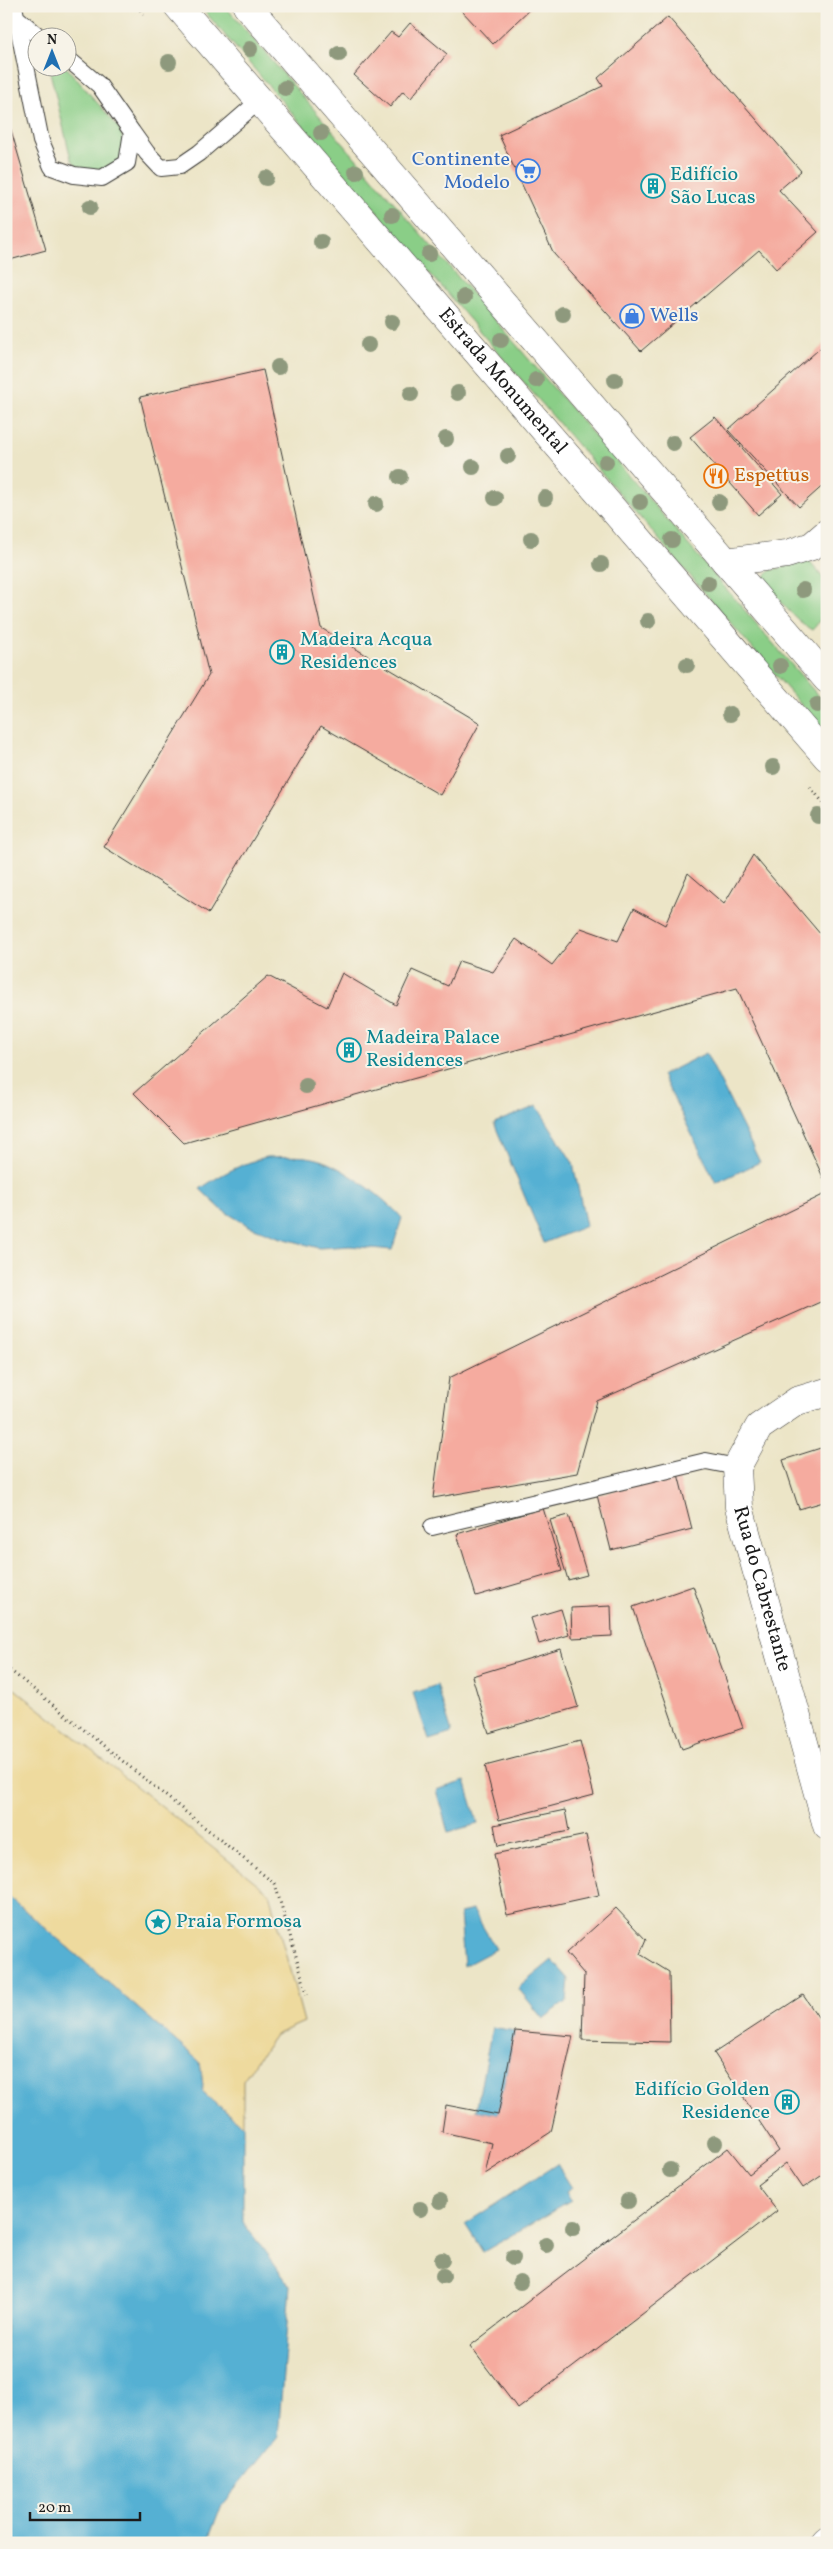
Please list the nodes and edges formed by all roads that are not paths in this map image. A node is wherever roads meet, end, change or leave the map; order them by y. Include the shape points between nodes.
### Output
1 (178, 6) edge
2 (247, 6) edge
3 (15, 12) edge
4 (31, 28) edge
5 (78, 67) edge
6 (259, 101) junction
7 (132, 132) junction
8 (827, 533) edge
9 (726, 562) junction
10 (827, 679) edge
11 (827, 757) edge
12 (827, 1392) edge
13 (737, 1467) junction
14 (432, 1527) dead end
15 (827, 1826) edge

1 - 6 main road, Estrada Monumental
2 - 9 main road
3 - 4 lane
3 - 7 lane via 41,141 52,167 74,175 102,178 126,163
5 - 7 lane via 99,85
6 - 7 lane via 180,166 162,168
6 - 11 main road, Estrada Monumental
8 - 9 main road via 812,546 788,554
9 - 10 main road
12 - 13 main road via 797,1401 759,1427
13 - 14 lane via 706,1461
13 - 15 main road, Rua do Cabrestante via 739,1507

